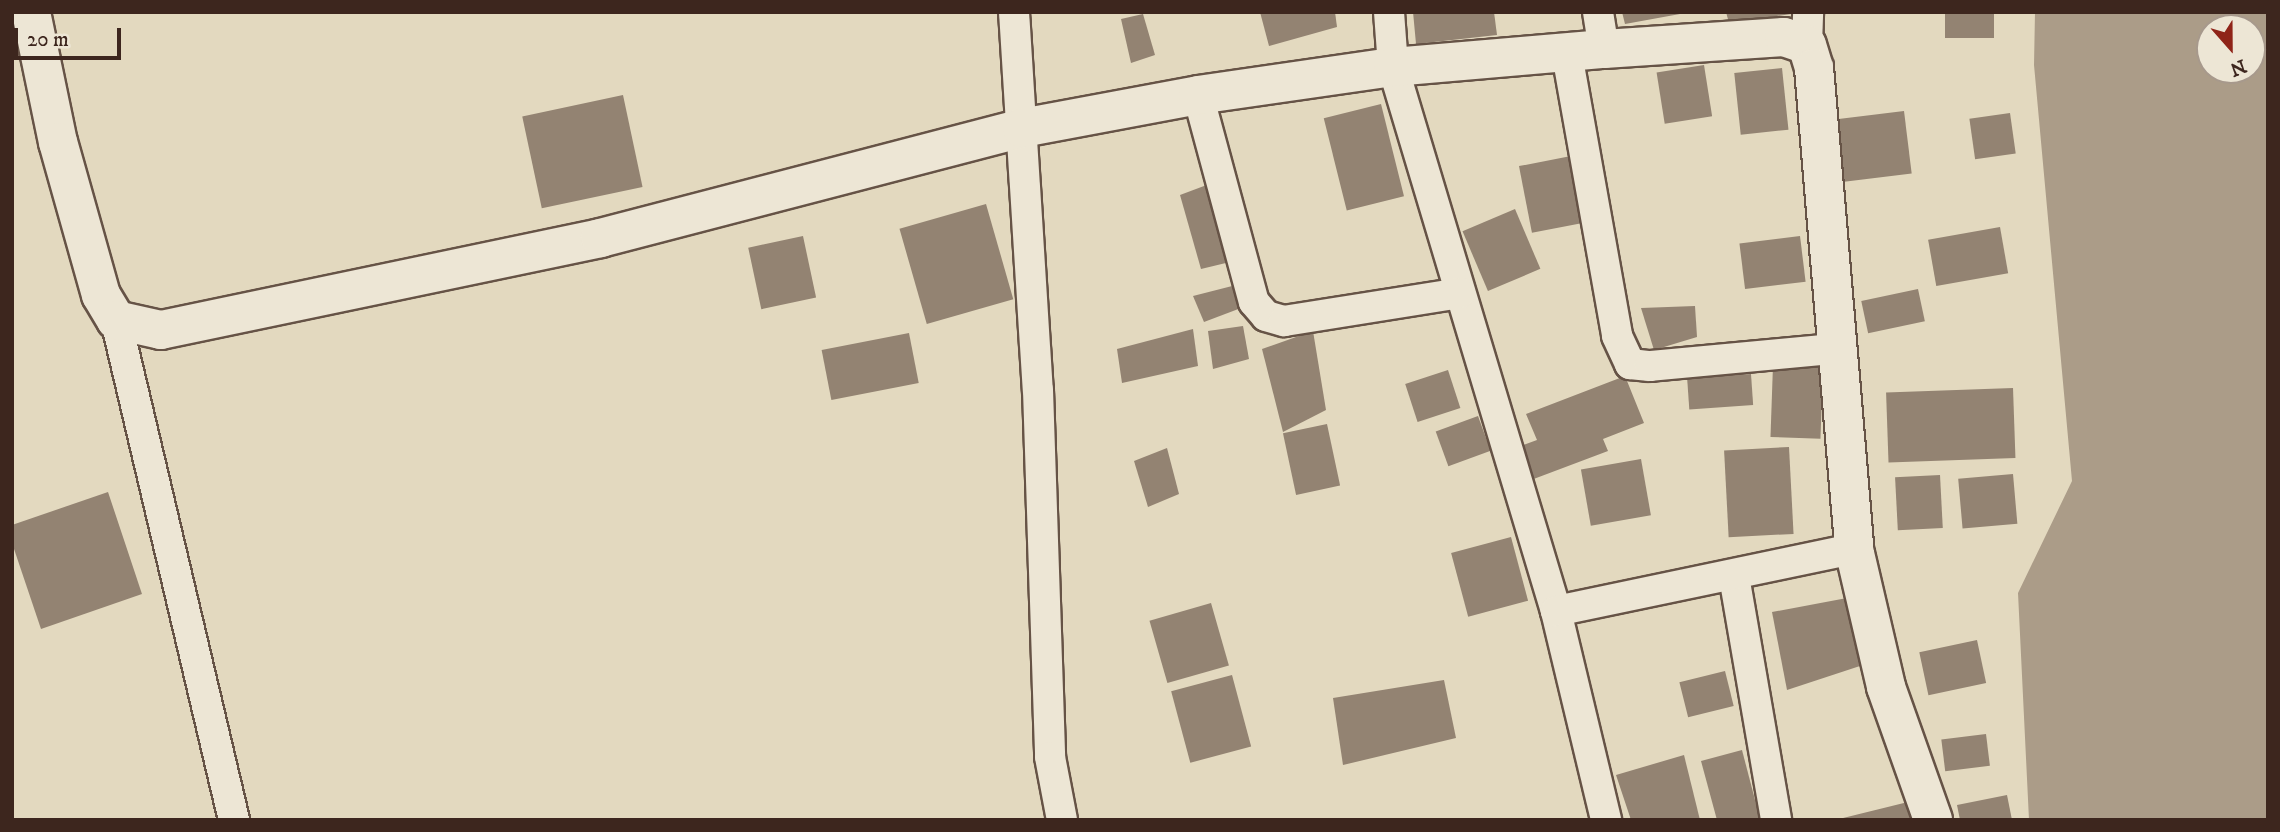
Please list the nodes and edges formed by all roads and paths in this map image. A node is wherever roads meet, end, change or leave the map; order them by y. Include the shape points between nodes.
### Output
1 (30, 12) edge
2 (1014, 12) edge
3 (1389, 12) edge
4 (1598, 12) edge
5 (1808, 29) edge
6 (1586, 51) junction
7 (1393, 67) junction
8 (1198, 95) junction
9 (1022, 128) junction
10 (1460, 293) junction
11 (116, 320) junction
12 (1835, 349) junction
13 (1854, 549) junction
14 (1734, 576) junction
15 (1556, 611) junction
16 (234, 820) edge
17 (1062, 820) edge
18 (1606, 820) edge
19 (1776, 820) edge
20 (1933, 820) edge

1 - 11 main road via 58,142 100,295
2 - 9 street
3 - 7 street
4 - 6 street
5 - 6 main road via 1784,37
5 - 12 main road
6 - 7 main road
6 - 12 street via 1617,336 1630,364
7 - 8 main road
7 - 10 street
8 - 9 main road
8 - 10 street via 1249,287 1266,316 1284,321
9 - 11 main road via 569,245 161,330
9 - 17 street via 1038,390 1050,757
10 - 15 street
11 - 16 street
12 - 13 main road
13 - 14 street
13 - 20 main road via 1886,687
14 - 15 street
14 - 19 street
15 - 18 street

